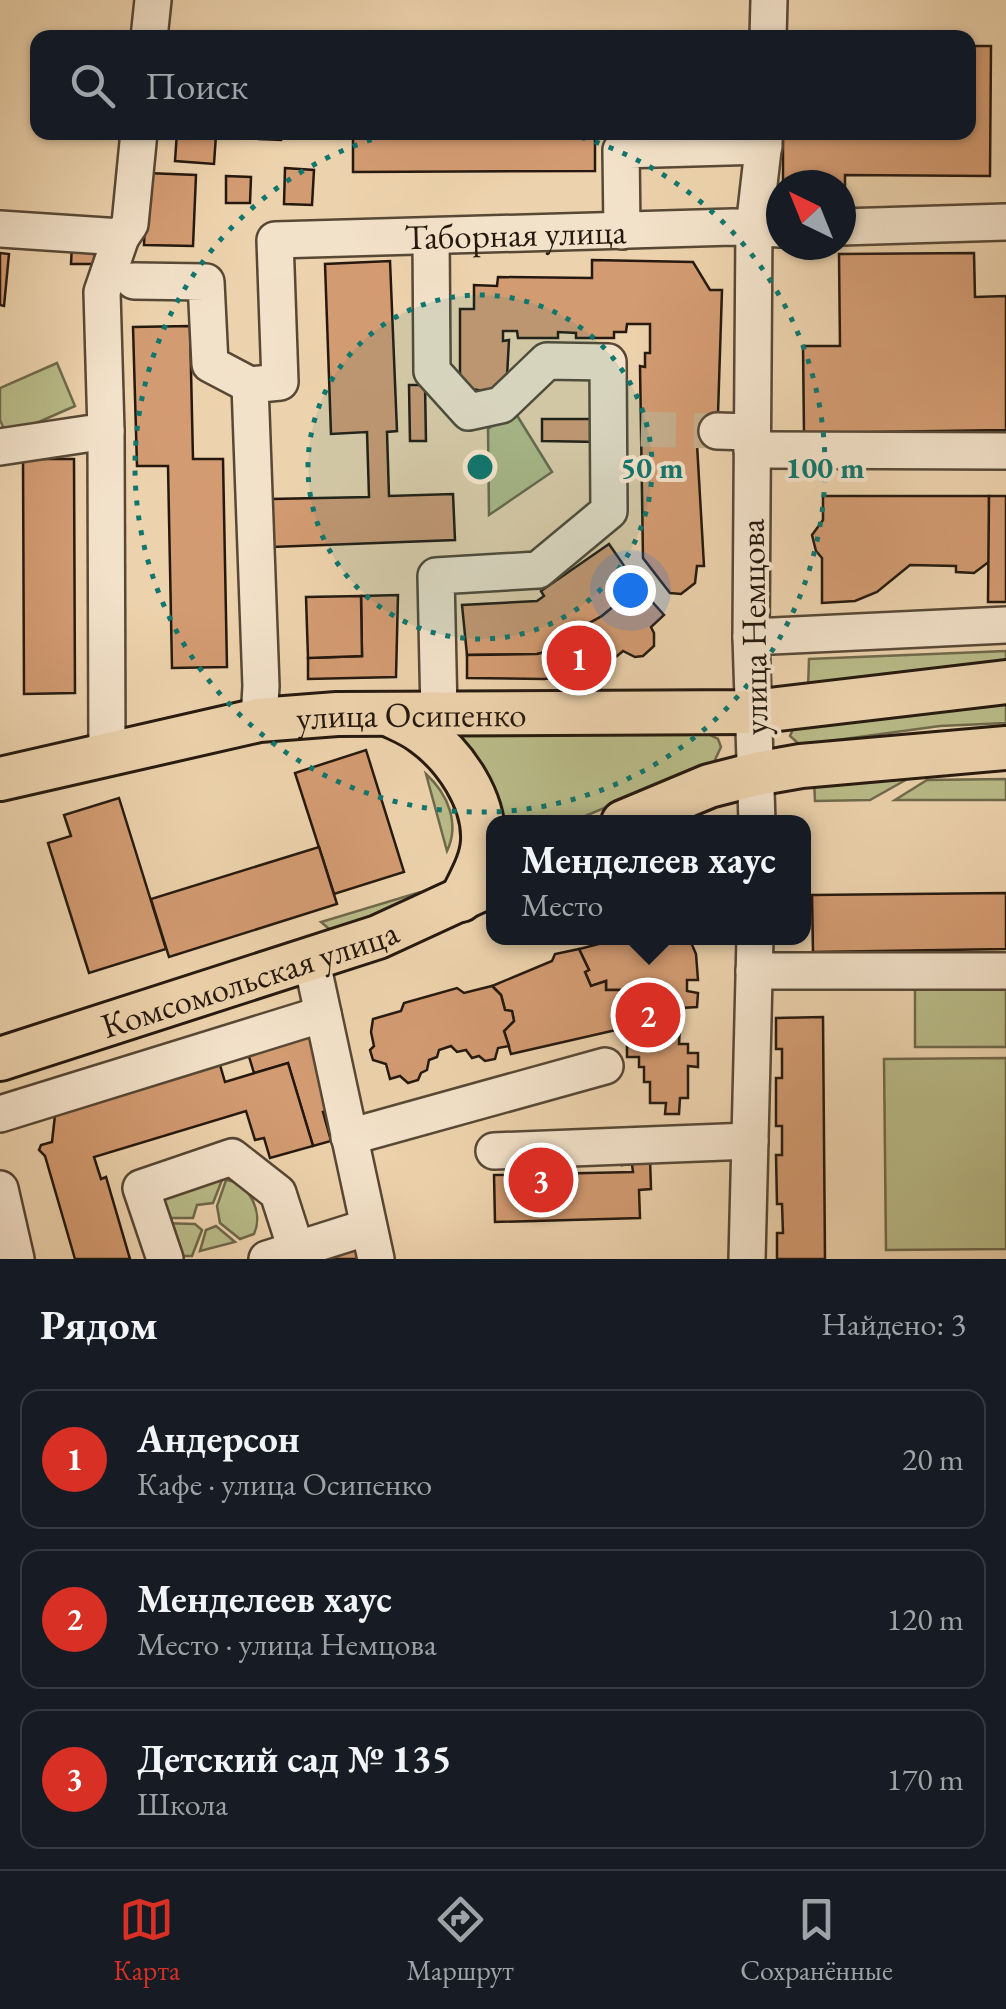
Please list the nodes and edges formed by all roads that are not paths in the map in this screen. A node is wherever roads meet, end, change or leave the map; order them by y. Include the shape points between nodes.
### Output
1 (153, 0) edge
2 (769, 0) edge
3 (150, 30) edge
4 (768, 30) edge
5 (139, 140) edge
6 (751, 140) edge
7 (764, 140) edge
8 (766, 198) edge
9 (1006, 222) edge
10 (856, 227) edge
11 (0, 228) edge
12 (766, 228) edge
13 (622, 231) junction
14 (430, 236) junction
15 (766, 236) edge
16 (121, 237) junction
17 (134, 281) dead end
18 (250, 385) junction
19 (106, 431) junction
20 (740, 438) junction
21 (0, 447) edge
22 (1006, 451) edge
23 (1006, 625) edge
24 (750, 637) junction
25 (1006, 682) edge
26 (754, 712) junction
27 (439, 713) junction
28 (388, 714) junction
29 (259, 720) junction
30 (1006, 748) edge
31 (107, 755) junction
32 (756, 774) junction
33 (0, 779) edge
34 (640, 815) edge
35 (756, 815) edge
36 (477, 892) edge
37 (754, 954) edge
38 (311, 958) junction
39 (1006, 970) edge
40 (323, 1014) junction
41 (0, 1059) edge
42 (605, 1066) dead end
43 (0, 1114) edge
44 (349, 1137) junction
45 (750, 1141) junction
46 (494, 1151) dead end
47 (0, 1189) edge
48 (372, 1243) edge
49 (281, 1254) edge
50 (16, 1259) edge
51 (165, 1259) edge
52 (746, 1259) edge

1 - 3 street
2 - 4 street
5 - 16 street via 130,224
6 - 13 street via 621,150
7 - 8 street, улица Немцова
9 - 10 street
11 - 16 street
12 - 13 street, Таборная улица
13 - 14 street, Таборная улица
14 - 18 street, Таборная улица via 275,240 280,382
14 - 27 street via 432,371 468,412 501,405 547,361 608,362 624,429 609,511 538,570 436,576
15 - 20 street, улица Немцова
16 - 19 street via 102,292
17 - 18 street via 206,282 210,364
18 - 29 street
19 - 21 street
19 - 31 street
20 - 22 street
20 - 24 street, улица Немцова
23 - 24 street
24 - 26 street, улица Немцова
25 - 26 main road, улица Осипенко
26 - 27 main road, улица Осипенко
26 - 32 street, улица Немцова
27 - 28 main road, улица Осипенко
28 - 29 main road, улица Осипенко
28 - 36 main road via 438,746 472,792 483,841
29 - 31 main road, улица Осипенко
30 - 32 main road
31 - 33 main road, улица Осипенко
32 - 34 main road
32 - 35 street, улица Немцова
36 - 38 main road, Комсомольская улица via 378,937
37 - 39 street
37 - 45 street
38 - 40 street
38 - 41 main road, Комсомольская улица
40 - 43 street
40 - 44 street
42 - 44 street
44 - 48 street
45 - 46 street
45 - 52 street
47 - 50 street
48 - 49 street
49 - 51 street via 278,1193 232,1157 141,1188

